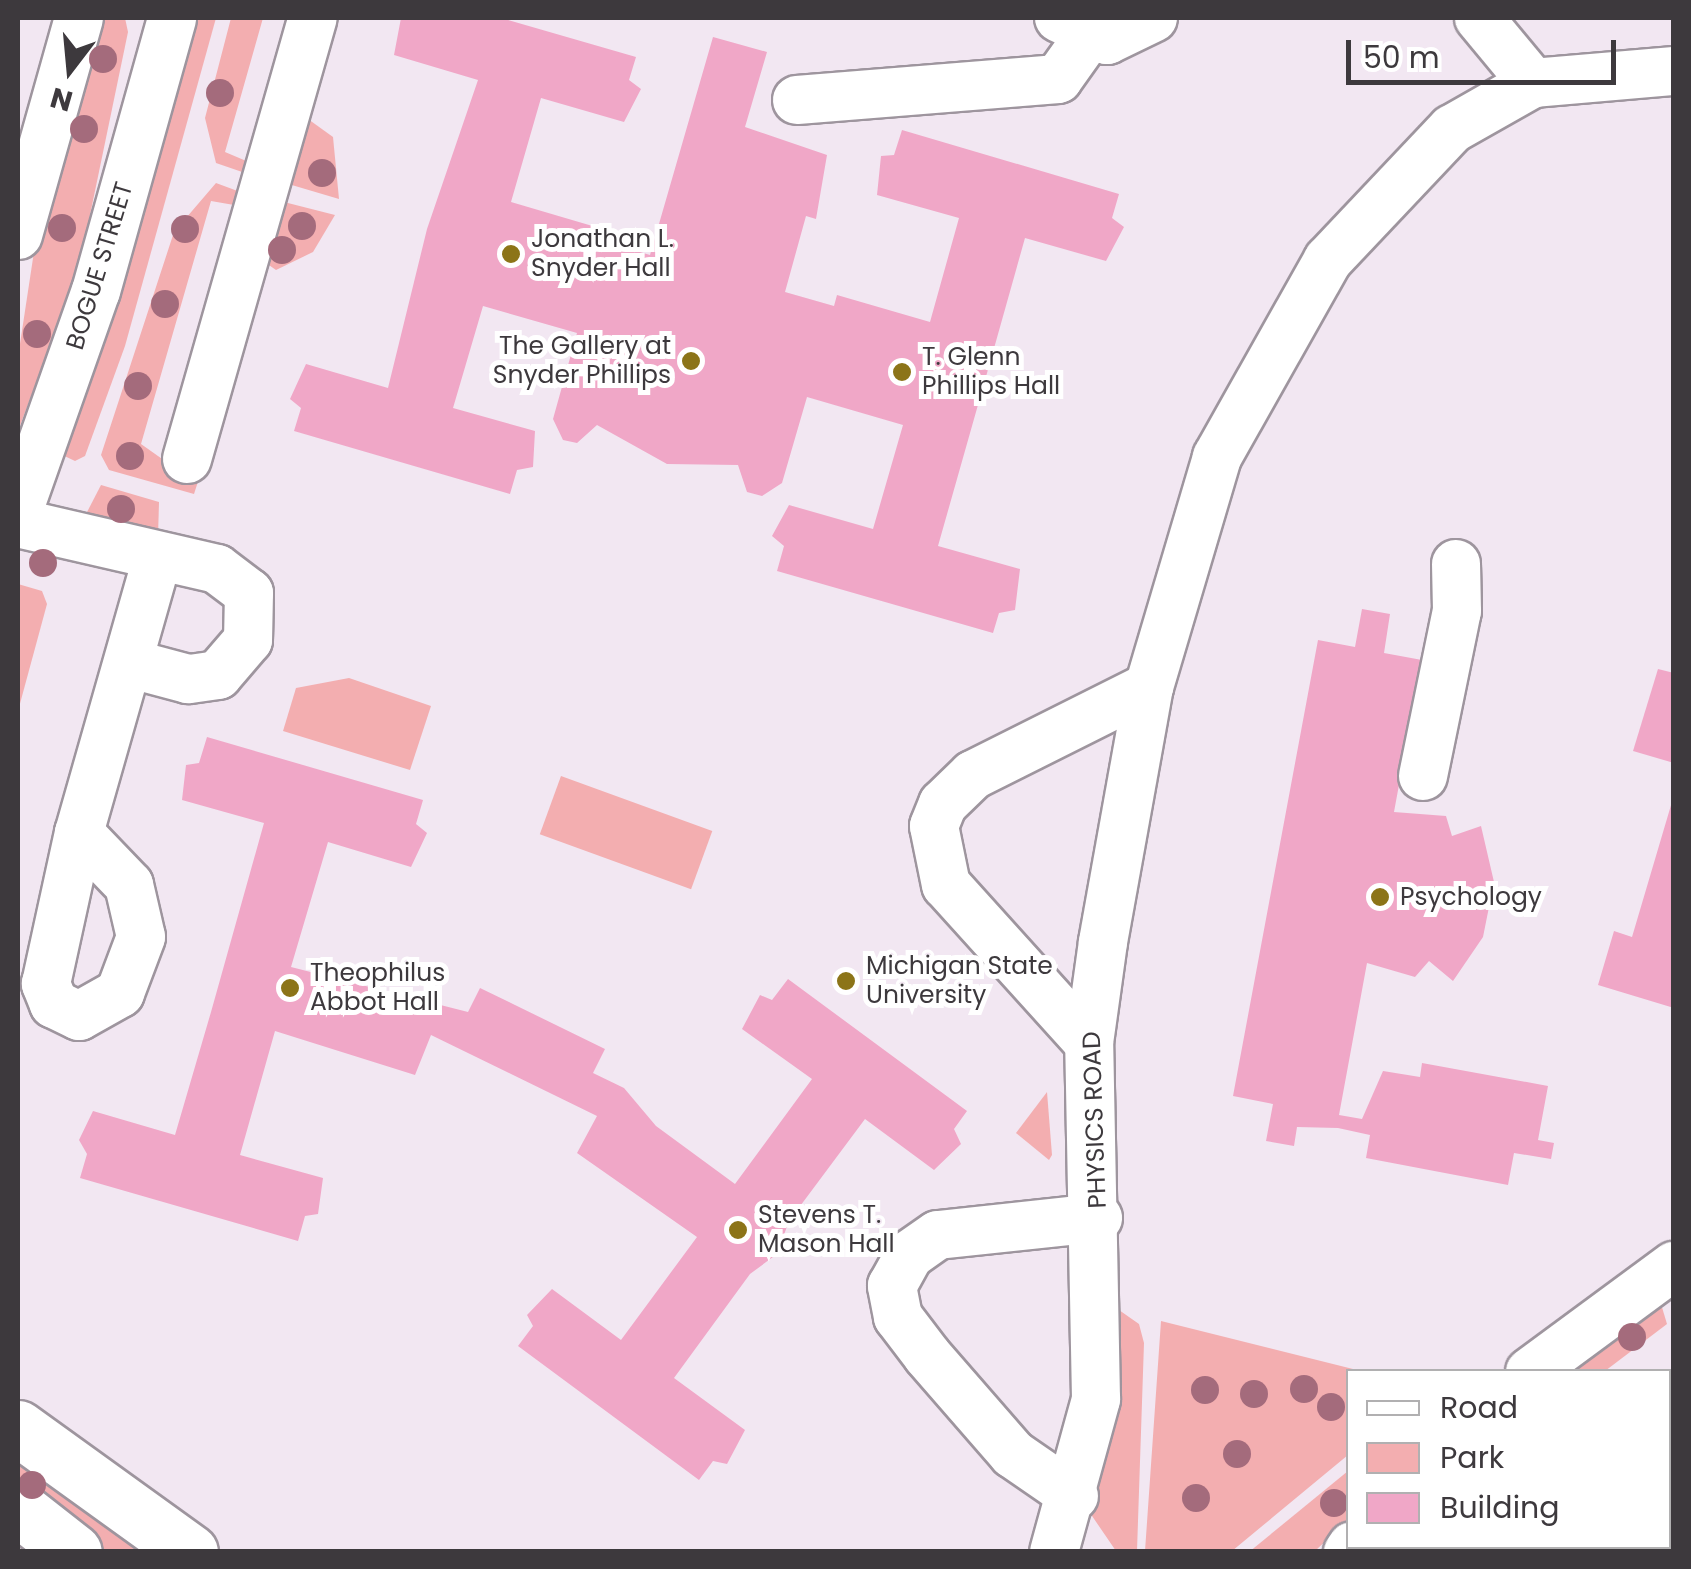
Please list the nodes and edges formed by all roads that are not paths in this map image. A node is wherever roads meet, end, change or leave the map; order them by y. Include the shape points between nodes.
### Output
1 (313, 18) edge
2 (1153, 18) edge
3 (1479, 18) edge
4 (79, 19) edge
5 (1073, 27) edge
6 (163, 28) edge
7 (1674, 71) edge
8 (1534, 83) junction
9 (797, 100) dead end
10 (18, 235) edge
11 (187, 459) dead end
12 (18, 512) edge
13 (18, 523) edge
14 (157, 560) junction
15 (1456, 564) dead end
16 (128, 663) junction
17 (1149, 687) junction
18 (1423, 776) dead end
19 (78, 833) dead end
20 (1089, 1043) junction
21 (1098, 1218) junction
22 (1674, 1266) edge
23 (1534, 1369) edge
24 (18, 1428) edge
25 (1074, 1496) junction
26 (18, 1508) edge
27 (18, 1543) edge
28 (30, 1552) edge
29 (74, 1552) edge
30 (190, 1552) edge
31 (1054, 1552) edge

1 - 11 street
2 - 5 street via 1127,37
3 - 8 street
4 - 10 street
5 - 9 street via 1058,79
6 - 12 street, BOGUE STREET via 96,290
7 - 8 street
8 - 17 street, PHYSICS ROAD via 1497,98 1412,163 1286,320 1217,457
13 - 14 street
14 - 16 street
14 - 16 street via 229,573 248,593 253,624 242,654 203,680
15 - 18 street via 1456,610
16 - 19 street
17 - 20 street, PHYSICS ROAD
17 - 20 street via 973,776 942,804 934,826 946,885
20 - 21 street, PHYSICS ROAD
21 - 25 street, PHYSICS ROAD via 1096,1399
21 - 25 street via 938,1235 910,1256 892,1286 898,1317 927,1355 1013,1454
22 - 23 street
24 - 30 main road
25 - 31 street, PHYSICS ROAD
26 - 29 main road
27 - 28 main road

